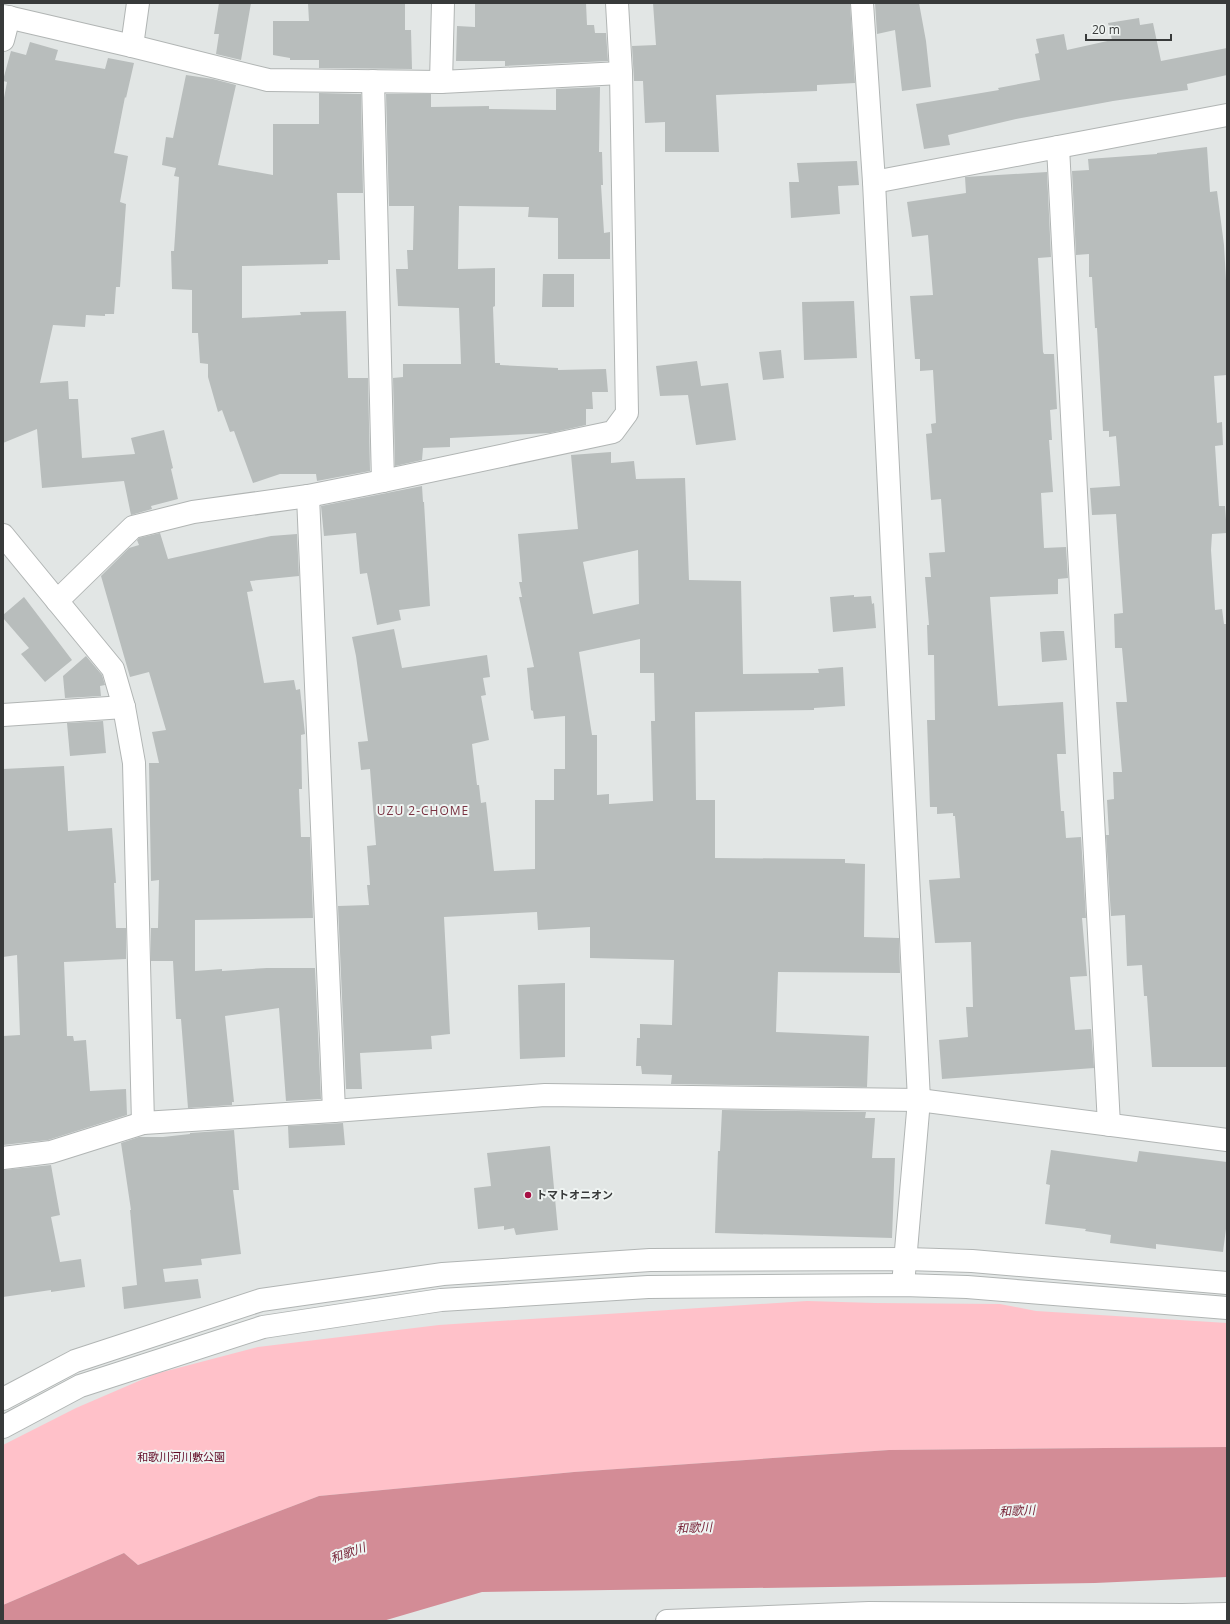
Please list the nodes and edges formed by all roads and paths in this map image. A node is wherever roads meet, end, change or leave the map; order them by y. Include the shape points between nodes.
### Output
1 (138, 3) edge
2 (443, 3) edge
3 (618, 3) edge
4 (862, 3) edge
5 (6, 16) edge
6 (3, 40) edge
7 (132, 46) junction
8 (621, 73) junction
9 (373, 81) junction
10 (441, 82) junction
11 (1227, 115) edge
12 (1058, 147) junction
13 (874, 182) junction
14 (383, 481) junction
15 (308, 496) junction
16 (3, 534) edge
17 (58, 601) junction
18 (124, 707) junction
19 (3, 715) edge
20 (919, 1100) junction
21 (334, 1111) junction
22 (143, 1123) junction
23 (1109, 1125) junction
24 (1227, 1140) edge
25 (3, 1158) edge
26 (906, 1259) junction
27 (1227, 1283) edge
28 (903, 1285) junction
29 (1227, 1308) edge
30 (3, 1399) edge
31 (3, 1427) edge
32 (1227, 1614) edge
33 (667, 1621) edge

1 - 7 street
2 - 10 street
3 - 8 street
4 - 13 street
5 - 6 street
5 - 7 street
7 - 9 street via 268,80
8 - 10 street
8 - 14 street via 627,413 613,432
9 - 10 street
9 - 14 street
11 - 12 street
12 - 13 street
12 - 23 street
13 - 20 street
14 - 15 street
15 - 17 street via 193,512 133,527
15 - 21 street
16 - 17 street
17 - 18 street via 112,669
18 - 19 street
18 - 22 street via 134,764
20 - 21 street via 545,1095
20 - 23 street
20 - 26 street
21 - 22 street
22 - 25 street via 52,1152
23 - 24 street
26 - 27 street via 972,1261
26 - 28 street
26 - 30 street via 650,1260 443,1274 261,1300 75,1361
28 - 29 street via 967,1287
28 - 31 street via 648,1287 441,1300 263,1327 80,1386
32 - 33 street via 869,1613

